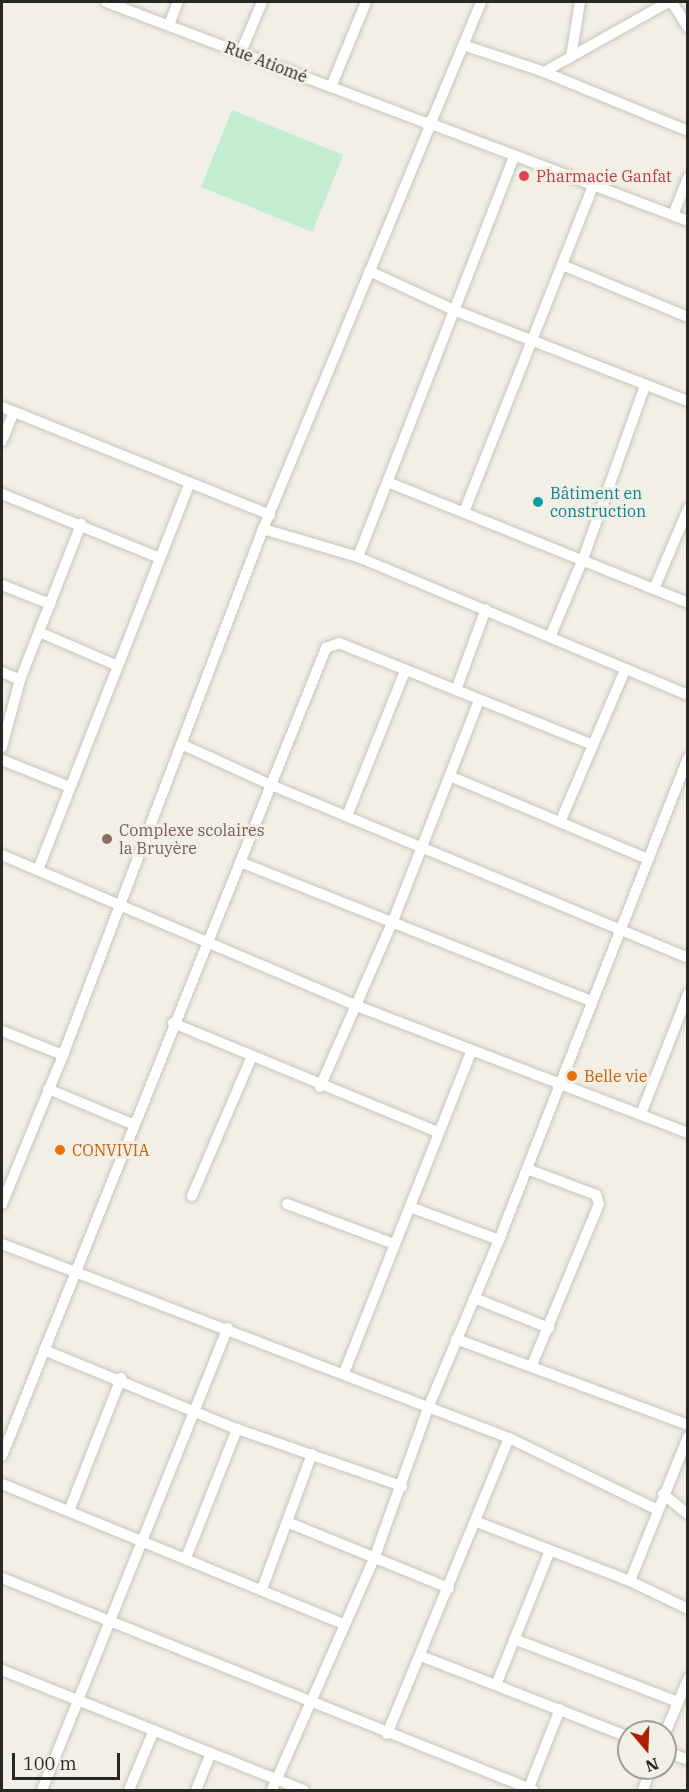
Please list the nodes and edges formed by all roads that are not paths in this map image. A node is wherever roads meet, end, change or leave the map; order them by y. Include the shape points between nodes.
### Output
1 (106, 2) edge
2 (178, 2) edge
3 (261, 2) edge
4 (366, 2) edge
5 (481, 2) edge
6 (580, 2) edge
7 (668, 2) edge
8 (672, 2) edge
9 (169, 25) junction
10 (687, 28) edge
11 (462, 45) junction
12 (241, 52) junction
13 (571, 57) junction
14 (544, 72) junction
15 (331, 87) junction
16 (430, 124) junction
17 (687, 131) edge
18 (514, 157) junction
19 (687, 178) edge
20 (593, 187) junction
21 (673, 215) junction
22 (687, 221) edge
23 (562, 266) junction
24 (369, 271) junction
25 (456, 311) junction
26 (687, 317) edge
27 (531, 339) junction
28 (645, 386) junction
29 (687, 401) edge
30 (2, 407) edge
31 (14, 412) junction
32 (2, 441) edge
33 (390, 483) junction
34 (189, 484) junction
35 (2, 494) edge
36 (687, 509) edge
37 (464, 512) junction
38 (270, 515) junction
39 (81, 524) junction
40 (263, 529) junction
41 (358, 557) junction
42 (160, 558) junction
43 (583, 559) junction
44 (2, 585) edge
45 (654, 589) junction
46 (687, 603) edge
47 (50, 604) junction
48 (486, 609) junction
49 (39, 632) junction
50 (550, 637) junction
51 (118, 666) junction
52 (625, 669) junction
53 (405, 671) junction
54 (2, 672) edge
55 (20, 680) junction
56 (456, 690) junction
57 (687, 695) edge
58 (479, 700) junction
59 (181, 744) junction
60 (593, 745) junction
61 (2, 747) edge
62 (687, 758) edge
63 (2, 760) edge
64 (452, 777) junction
65 (684, 778) edge
66 (271, 785) junction
67 (70, 787) junction
68 (347, 816) junction
69 (561, 820) junction
70 (423, 845) junction
71 (2, 855) edge
72 (646, 858) junction
73 (240, 862) junction
74 (38, 870) junction
75 (121, 903) junction
76 (393, 921) junction
77 (620, 929) junction
78 (207, 940) junction
79 (687, 958) edge
80 (687, 994) edge
81 (591, 1001) junction
82 (357, 1006) junction
83 (173, 1023) junction
84 (2, 1031) edge
85 (472, 1050) junction
86 (63, 1055) junction
87 (252, 1056) junction
88 (558, 1082) junction
89 (320, 1086) junction
90 (48, 1089) junction
91 (641, 1114) junction
92 (132, 1124) junction
93 (437, 1132) junction
94 (687, 1133) edge
95 (526, 1169) junction
96 (192, 1196) dead end
97 (2, 1204) edge
98 (286, 1204) dead end
99 (410, 1207) junction
100 (499, 1240) junction
101 (2, 1244) edge
102 (394, 1244) junction
103 (76, 1274) junction
104 (474, 1298) junction
105 (228, 1328) junction
106 (549, 1328) junction
107 (456, 1339) junction
108 (44, 1350) junction
109 (532, 1365) junction
110 (344, 1373) junction
111 (121, 1378) junction
112 (428, 1408) junction
113 (198, 1410) junction
114 (687, 1425) edge
115 (237, 1429) junction
116 (687, 1437) edge
117 (509, 1438) junction
118 (312, 1454) junction
119 (2, 1456) edge
120 (2, 1484) edge
121 (402, 1486) junction
122 (663, 1494) junction
123 (656, 1509) junction
124 (69, 1511) junction
125 (687, 1514) edge
126 (287, 1522) junction
127 (477, 1522) junction
128 (143, 1541) junction
129 (550, 1551) junction
130 (186, 1558) junction
131 (374, 1559) junction
132 (2, 1578) edge
133 (630, 1581) junction
134 (262, 1588) junction
135 (448, 1588) junction
136 (687, 1609) edge
137 (110, 1620) junction
138 (344, 1624) junction
139 (514, 1640) junction
140 (421, 1656) junction
141 (3, 1674) edge
142 (687, 1679) edge
143 (496, 1685) junction
144 (78, 1700) junction
145 (310, 1702) junction
146 (678, 1702) junction
147 (560, 1709) junction
148 (670, 1720) edge
149 (154, 1730) junction
150 (617, 1732) edge
151 (387, 1734) junction
152 (212, 1753) junction
153 (276, 1779) junction
154 (530, 1790) edge
155 (42, 1791) edge
156 (129, 1791) edge
157 (196, 1791) edge
158 (272, 1791) edge
159 (304, 1791) edge

1 - 9 street, Rue Atiomé
2 - 9 street
3 - 12 street
4 - 15 street
5 - 11 street
6 - 13 street
7 - 13 street
8 - 10 street
9 - 12 street, Rue Atiomé
11 - 14 street
11 - 16 street
12 - 15 street, Rue Atiomé
13 - 14 street
14 - 17 street
15 - 16 street, Rue Atiomé
16 - 18 street, Rue Atiomé
16 - 24 street
18 - 20 street, Rue Atiomé
18 - 25 street
19 - 21 street
20 - 21 street, Rue Atiomé
20 - 23 street
21 - 22 street, Rue Atiomé
23 - 26 street
23 - 27 street
24 - 25 street
24 - 38 street
25 - 27 street
25 - 33 street
27 - 28 street
27 - 37 street
28 - 29 street
28 - 43 street
30 - 31 street
31 - 32 street
31 - 34 street
33 - 37 street
33 - 41 street
34 - 38 street
34 - 42 street
35 - 39 street
36 - 45 street
37 - 43 street
38 - 40 street
39 - 42 street
39 - 47 street
40 - 41 street
40 - 59 street
41 - 48 street
42 - 51 street
43 - 45 street
43 - 50 street
44 - 47 street
45 - 46 street
47 - 49 street
48 - 50 street
48 - 56 street
49 - 51 street
49 - 55 street
50 - 52 street
51 - 67 street
52 - 57 street
52 - 60 street
53 - 56 street
53 - 66 street via 339,643 326,648
53 - 68 street
54 - 55 street
55 - 61 street
56 - 58 street
58 - 60 street
58 - 64 street
59 - 66 street
59 - 75 street
60 - 69 street
62 - 65 street
63 - 67 street
64 - 69 street
64 - 70 street
65 - 72 street
66 - 68 street
66 - 73 street
67 - 74 street
68 - 70 street
69 - 72 street
70 - 76 street
70 - 77 street
71 - 74 street
72 - 77 street
73 - 76 street
73 - 78 street
74 - 75 street
75 - 78 street
75 - 86 street
76 - 81 street
76 - 82 street
77 - 79 street
77 - 81 street
78 - 82 street
78 - 83 street
80 - 91 street
81 - 88 street
82 - 85 street
82 - 89 street
83 - 87 street
83 - 92 street
84 - 86 street
85 - 88 street
85 - 93 street
86 - 90 street
87 - 89 street
87 - 96 street
88 - 91 street
88 - 95 street
89 - 93 street
90 - 92 street
90 - 97 street
91 - 94 street
92 - 103 street
93 - 99 street
95 - 100 street
95 - 106 street via 596,1195 598,1200
98 - 102 street
99 - 100 street
99 - 102 street
100 - 104 street
101 - 103 street
102 - 110 street
103 - 105 street
103 - 108 street
104 - 106 street
104 - 107 street
105 - 110 street
105 - 113 street
106 - 109 street
107 - 109 street
107 - 112 street
108 - 111 street
108 - 119 street
109 - 114 street
110 - 112 street
111 - 113 street
111 - 124 street
112 - 117 street
112 - 121 street
113 - 115 street
113 - 128 street
115 - 118 street
115 - 130 street
116 - 122 street
117 - 123 street
117 - 127 street
118 - 121 street
118 - 126 street
120 - 124 street
121 - 131 street
122 - 123 street
122 - 125 street
123 - 133 street
124 - 128 street
126 - 131 street
126 - 134 street
127 - 129 street
127 - 135 street
128 - 130 street
128 - 137 street
129 - 133 street
129 - 139 street
130 - 134 street
131 - 135 street
131 - 138 street
132 - 137 street
133 - 136 street
134 - 138 street
135 - 140 street
137 - 144 street
137 - 145 street
138 - 145 street
139 - 143 street
139 - 146 street
140 - 143 street
140 - 151 street
141 - 144 street
142 - 146 street
143 - 147 street
144 - 149 street
144 - 155 street
145 - 151 street
145 - 153 street
146 - 148 street
147 - 150 street
147 - 154 street
149 - 152 street
149 - 156 street
151 - 154 street
152 - 153 street
152 - 157 street
153 - 158 street
153 - 159 street

